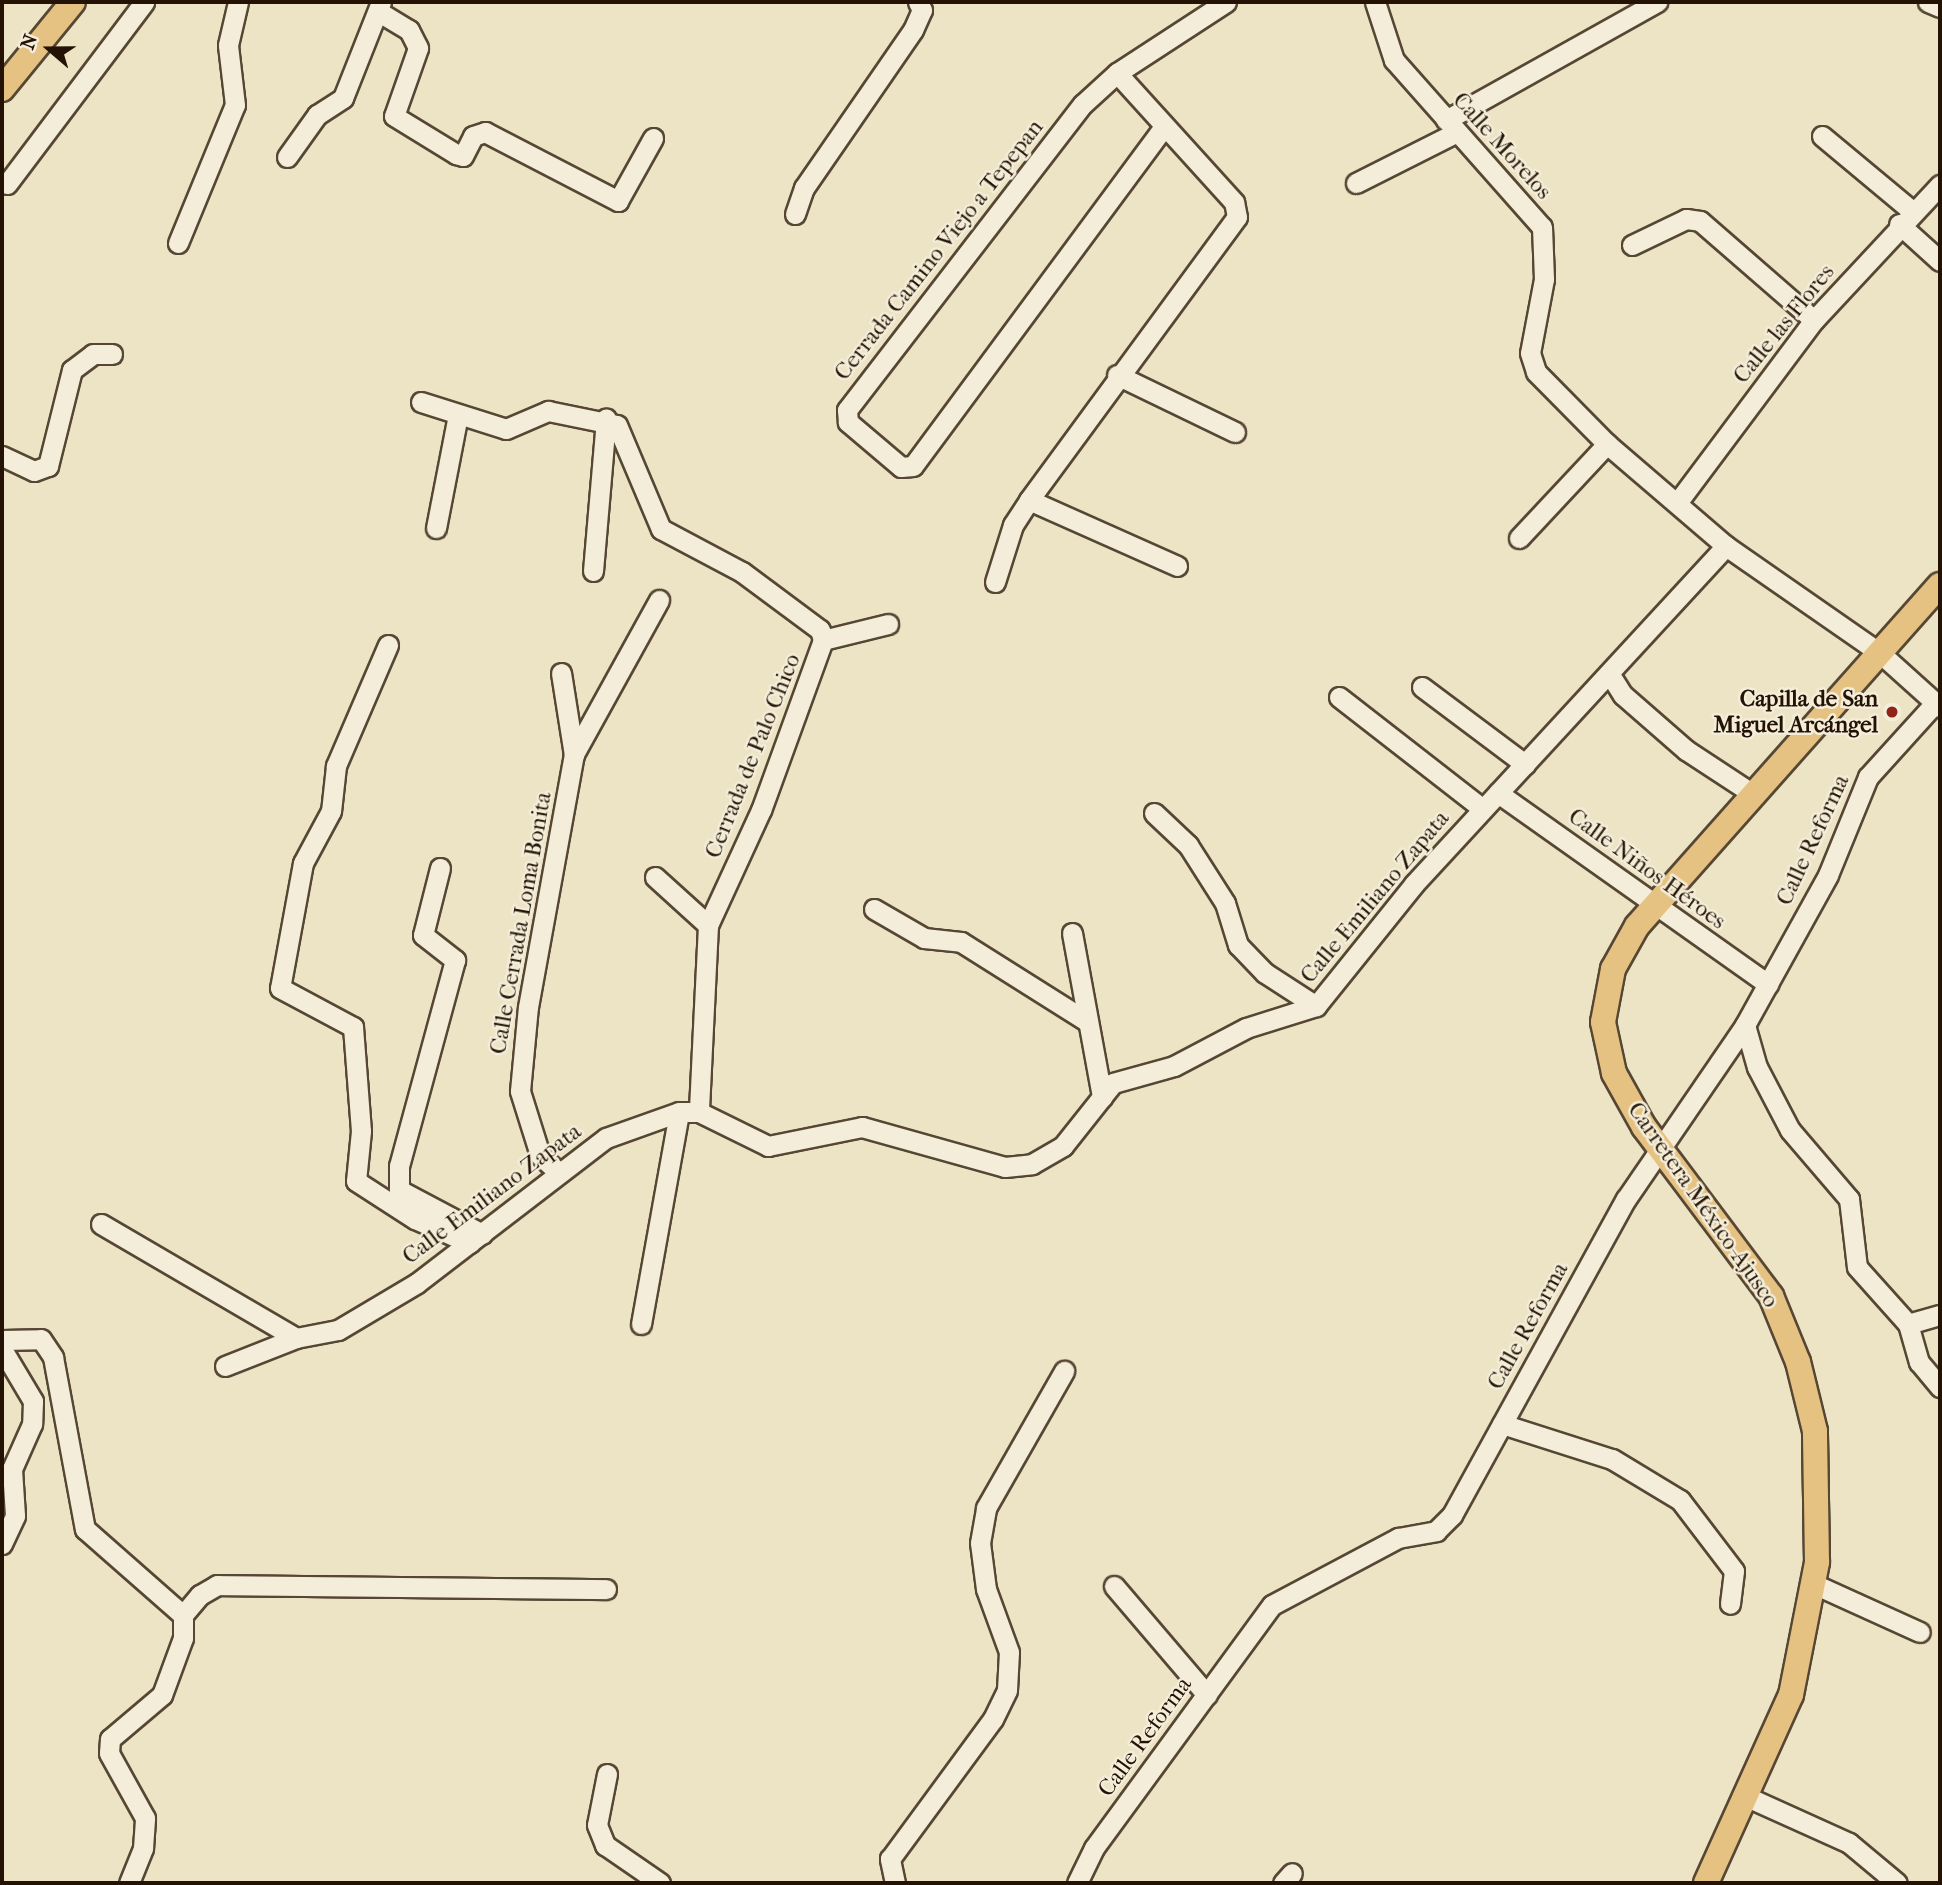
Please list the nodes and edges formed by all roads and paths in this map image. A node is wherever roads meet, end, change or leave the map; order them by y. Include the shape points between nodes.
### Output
1 (73, 2) edge
2 (144, 2) edge
3 (238, 2) edge
4 (918, 2) edge
5 (1226, 2) edge
6 (1375, 2) edge
7 (1657, 2) edge
8 (1928, 2) edge
9 (380, 7) edge
10 (1940, 7) edge
11 (1117, 73) junction
12 (2, 89) edge
13 (1450, 127) junction
14 (1163, 128) junction
15 (1822, 136) dead end
16 (653, 138) dead end
17 (288, 157) dead end
18 (1356, 183) dead end
19 (8, 184) dead end
20 (1940, 185) edge
21 (795, 214) dead end
22 (1906, 218) junction
23 (178, 243) dead end
24 (1632, 246) dead end
25 (1940, 261) edge
26 (1814, 320) junction
27 (112, 354) dead end
28 (1117, 374) junction
29 (421, 402) dead end
30 (458, 415) junction
31 (606, 419) junction
32 (1235, 432) dead end
33 (1607, 444) junction
34 (2, 456) edge
35 (1029, 499) junction
36 (1677, 503) junction
37 (436, 528) dead end
38 (1519, 538) dead end
39 (1726, 546) junction
40 (1177, 566) dead end
41 (593, 571) dead end
42 (995, 582) dead end
43 (1940, 585) edge
44 (659, 600) dead end
45 (888, 624) dead end
46 (824, 640) junction
47 (388, 645) dead end
48 (1880, 653) junction
49 (561, 673) dead end
50 (1609, 673) junction
51 (1422, 687) dead end
52 (1339, 697) dead end
53 (1937, 705) edge
54 (574, 755) junction
55 (1525, 764) junction
56 (1498, 793) junction
57 (1752, 794) junction
58 (1483, 809) junction
59 (1154, 813) dead end
60 (440, 868) dead end
61 (655, 877) dead end
62 (1654, 908) junction
63 (874, 909) dead end
64 (708, 925) junction
65 (1072, 933) dead end
66 (1768, 984) junction
67 (1316, 1006) junction
68 (1088, 1022) junction
69 (1745, 1025) junction
70 (1102, 1097) junction
71 (689, 1112) junction
72 (1664, 1151) junction
73 (558, 1172) junction
74 (101, 1224) dead end
75 (476, 1238) junction
76 (1940, 1315) edge
77 (641, 1324) dead end
78 (1908, 1324) junction
79 (296, 1338) junction
80 (2, 1340) edge
81 (2, 1349) edge
82 (225, 1366) dead end
83 (1064, 1371) dead end
84 (1940, 1387) edge
85 (1502, 1424) junction
86 (2, 1544) edge
87 (1814, 1584) junction
88 (1114, 1586) dead end
89 (606, 1589) dead end
90 (1730, 1604) dead end
91 (183, 1615) junction
92 (1920, 1632) dead end
93 (1206, 1695) junction
94 (607, 1774) dead end
95 (1745, 1796) junction
96 (129, 1883) edge
97 (660, 1883) edge
98 (895, 1883) edge
99 (1077, 1883) edge
100 (1706, 1883) edge
101 (1897, 1883) edge

1 - 12 main road
2 - 19 street
3 - 23 street via 228,45 235,105
4 - 21 street via 922,10 914,30 804,188
5 - 11 street, Cerrada Camino Viejo a Tepepan
6 - 13 street, Calle Morelos via 1394,60
7 - 13 street
8 - 10 street
9 - 16 street via 409,30 418,48 394,116 456,154 463,156 473,136 485,132 618,201
9 - 17 street via 343,98 317,115
11 - 14 street
11 - 14 street, Cerrada Camino Viejo a Tepepan via 1083,104 847,410 848,422 901,467 913,466
13 - 18 street
13 - 33 street, Calle Morelos via 1542,227 1544,279 1530,353 1536,372
14 - 28 street via 1234,202 1237,217
15 - 22 street
20 - 22 street, Calle las Flores
22 - 25 street
22 - 26 street, Calle las Flores
24 - 26 street via 1686,219 1700,220
26 - 36 street, Calle las Flores
27 - 34 street via 93,354 72,370 48,466 34,471
28 - 32 street
28 - 35 street
29 - 30 street
30 - 31 street via 506,429 548,411
30 - 37 street
31 - 41 street
31 - 46 street, Cerrada de Palo Chico via 624,434 651,518 661,529 742,572 820,630
33 - 36 street, Calle Morelos
33 - 38 street
35 - 40 street
35 - 42 street via 1013,525
36 - 39 street, Calle Morelos
39 - 48 street, Calle Morelos
39 - 50 street, Calle Emiliano Zapata
43 - 48 main road, Carretera México-Ajusco
44 - 54 street
45 - 46 street
46 - 64 street, Cerrada de Palo Chico via 761,810
47 - 75 street via 336,766 331,811 303,863 280,988 353,1027 361,1131 356,1181 415,1219
48 - 53 street, Calle Morelos
48 - 57 main road, Carretera México-Ajusco
49 - 54 street, Calle Cerrada Loma Bonita
50 - 55 street, Calle Emiliano Zapata
50 - 57 street via 1623,695 1686,750
51 - 55 street
52 - 58 street
53 - 66 street, Calle Reforma via 1868,777 1828,875
54 - 73 street, Calle Cerrada Loma Bonita via 528,1007 520,1091 540,1155
55 - 56 street, Calle Emiliano Zapata
56 - 58 street, Calle Emiliano Zapata
56 - 62 street, Calle Niños Héroes via 1613,870
57 - 62 main road, Carretera México-Ajusco
58 - 67 street, Calle Emiliano Zapata
59 - 67 street via 1188,845 1225,903 1238,945 1265,973
60 - 75 street via 423,935 455,960 399,1166 399,1190
61 - 64 street
62 - 66 street, Calle Niños Héroes
62 - 72 main road, Carretera México-Ajusco via 1613,969 1603,1023 1614,1073
63 - 68 street via 924,938 961,942
64 - 71 street, Cerrada de Palo Chico
65 - 68 street via 1087,990
66 - 69 street, Calle Reforma
67 - 70 street, Calle Emiliano Zapata via 1246,1028 1174,1066 1125,1078
68 - 70 street
69 - 72 street, Calle Reforma
69 - 78 street via 1757,1067 1790,1130 1849,1199 1857,1267
70 - 71 street, Calle Emiliano Zapata via 1063,1146 1032,1164 1005,1167 862,1127 768,1146
71 - 73 street, Calle Emiliano Zapata via 606,1138
71 - 77 street, Cerrada de Palo Chico
72 - 85 street, Calle Reforma via 1626,1199
72 - 87 main road, Carretera México-Ajusco via 1771,1296 1798,1362 1815,1431
73 - 75 street, Calle Emiliano Zapata
74 - 79 street
75 - 79 street, Calle Emiliano Zapata via 338,1330
76 - 78 street
78 - 84 street via 1919,1362
79 - 82 street, Calle Emiliano Zapata
80 - 91 street via 41,1339 53,1357 69,1418 85,1529
81 - 86 street via 33,1401 32,1424 12,1469 15,1516
83 - 98 street via 986,1508 980,1543 986,1589 1009,1652 1007,1690 993,1719 890,1859
85 - 90 street via 1612,1459 1680,1500 1734,1571
85 - 93 street, Calle Reforma via 1452,1515 1436,1531 1398,1538 1272,1605
87 - 92 street
87 - 95 main road, Carretera México-Ajusco via 1791,1695
88 - 93 street
89 - 91 street via 217,1585
91 - 96 street via 183,1638 162,1695 110,1739 109,1753 145,1818 143,1848
93 - 99 street, Calle Reforma via 1094,1848
94 - 97 street via 597,1825 604,1845
95 - 100 main road, Carretera México-Ajusco
95 - 101 street via 1849,1843

